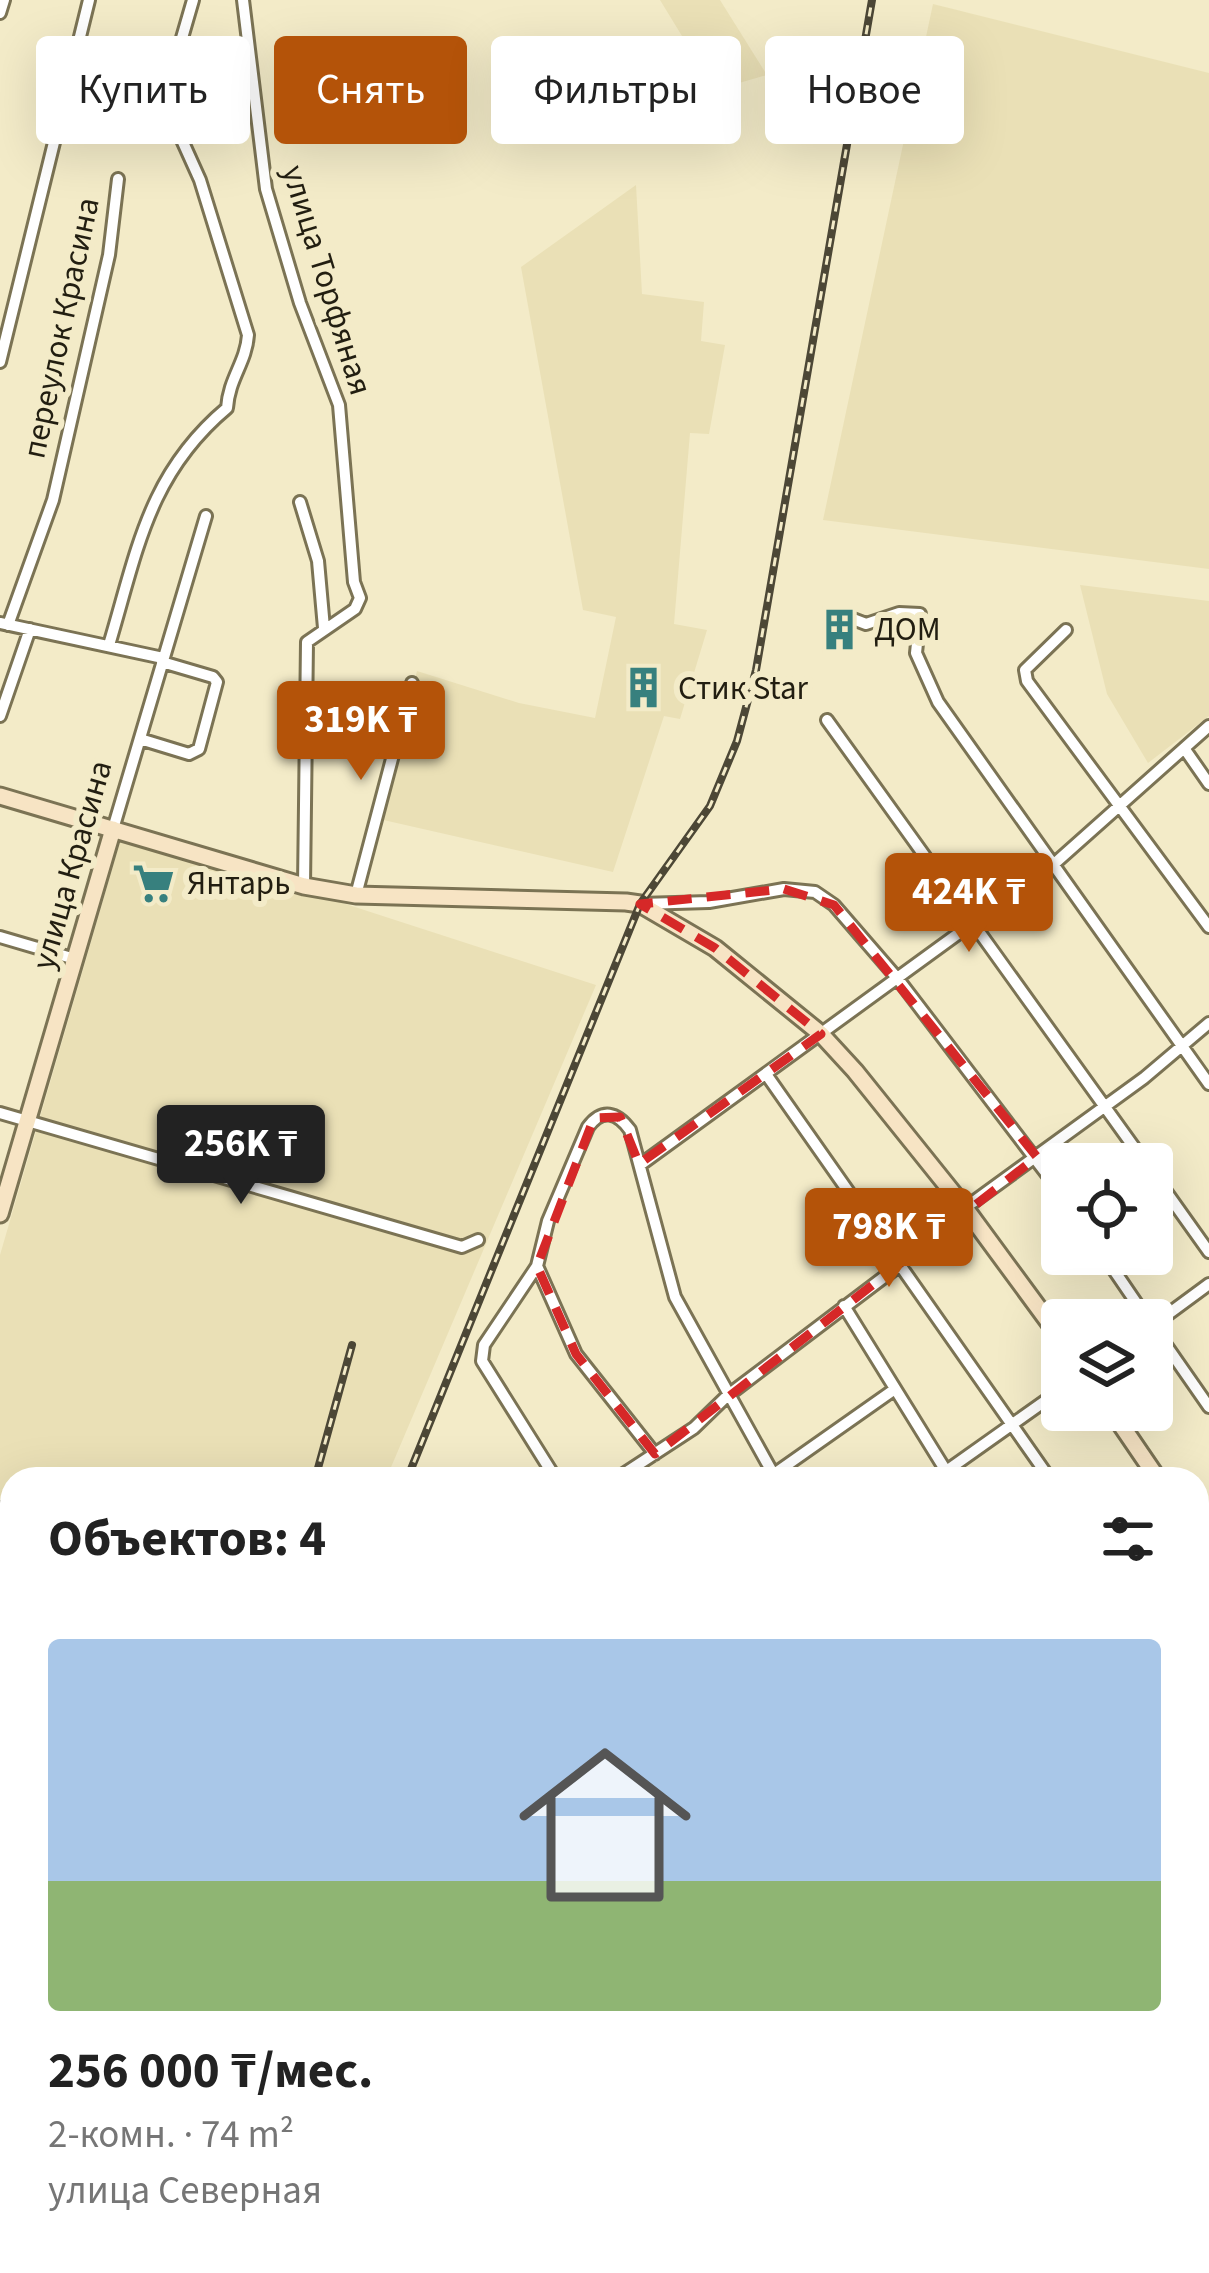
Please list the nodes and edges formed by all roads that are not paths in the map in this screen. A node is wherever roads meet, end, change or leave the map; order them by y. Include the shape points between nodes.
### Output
1 (4, 0) edge
2 (89, 0) edge
3 (193, 0) edge
4 (243, 0) edge
5 (0, 13) edge
6 (118, 178) dead end
7 (0, 362) edge
8 (300, 502) dead end
9 (206, 516) dead end
10 (840, 614) dead end
11 (4, 624) edge
12 (324, 628) junction
13 (30, 629) junction
14 (1066, 630) dead end
15 (109, 645) junction
16 (163, 660) junction
17 (412, 683) dead end
18 (0, 716) edge
19 (826, 720) dead end
20 (1208, 730) edge
21 (140, 739) junction
22 (1184, 748) junction
23 (1209, 784) edge
24 (0, 796) edge
25 (1122, 805) junction
26 (113, 829) junction
27 (1054, 864) junction
28 (304, 886) junction
29 (356, 895) junction
30 (640, 904) junction
31 (975, 924) junction
32 (1209, 927) edge
33 (0, 938) edge
34 (75, 958) junction
35 (898, 979) junction
36 (1209, 1024) edge
37 (821, 1034) junction
38 (1181, 1045) junction
39 (766, 1074) junction
40 (1209, 1084) edge
41 (1105, 1107) junction
42 (0, 1113) edge
43 (28, 1121) junction
44 (1131, 1143) edge
45 (1037, 1157) junction
46 (1041, 1163) edge
47 (640, 1165) junction
48 (1173, 1201) edge
49 (965, 1208) junction
50 (0, 1214) edge
51 (478, 1240) dead end
52 (1209, 1252) edge
53 (900, 1265) junction
54 (537, 1266) junction
55 (1209, 1284) edge
56 (844, 1306) junction
57 (1173, 1309) edge
58 (1041, 1311) edge
59 (1173, 1356) edge
60 (895, 1389) junction
61 (727, 1396) junction
62 (1041, 1404) edge
63 (1209, 1408) edge
64 (1012, 1425) junction
65 (1125, 1431) edge
66 (655, 1454) junction
67 (548, 1467) edge
68 (635, 1467) edge
69 (766, 1467) edge
70 (787, 1467) edge
71 (939, 1467) edge
72 (956, 1467) edge
73 (1042, 1467) edge
74 (1150, 1467) edge

1 - 5 street
2 - 7 street
3 - 15 street via 164,100 200,180 248,346 226,409 187,444 161,487
4 - 12 street, улица Торфяная via 266,188 341,417 360,598 355,610
6 - 11 street, переулок Красина via 109,255 53,500
8 - 12 street, улица Торфяная
9 - 16 street, улица Красина
10 - 27 street via 866,624 920,614 916,653 938,702
11 - 13 street, улица Красина
12 - 28 street, улица Торфяная via 308,642
13 - 15 street, улица Красина
13 - 18 street
14 - 25 street via 1025,670 1027,681
15 - 16 street, улица Красина
16 - 21 street, улица Красина
16 - 21 street, улица Красина via 217,682 199,749 189,754
17 - 29 street
19 - 31 street
20 - 22 street
21 - 26 street, улица Красина
22 - 23 street
22 - 25 street
24 - 26 street
25 - 27 street
25 - 32 street
26 - 28 street
26 - 34 street, улица Красина
27 - 31 street
27 - 38 street
28 - 29 street
29 - 30 street
30 - 35 street via 815,892
30 - 37 street via 716,948
31 - 35 street
31 - 41 street
33 - 34 street
34 - 43 street, улица Красина
35 - 37 street
35 - 45 street
36 - 38 street
37 - 39 street
37 - 49 street
38 - 40 street
38 - 41 street
39 - 47 street
39 - 53 street
41 - 44 street
41 - 45 street
42 - 43 street
43 - 50 street, улица Красина
43 - 51 street via 462,1247
45 - 46 street
45 - 49 street
47 - 54 street via 620,1117 594,1118
47 - 61 street via 675,1297
48 - 52 street
49 - 53 street
49 - 58 street
53 - 56 street
53 - 64 street
54 - 66 street via 577,1354
54 - 67 street via 482,1361
55 - 57 street
56 - 60 street
56 - 61 street
59 - 63 street
60 - 70 street
60 - 71 street
61 - 66 street
61 - 69 street
62 - 64 street
64 - 72 street
64 - 73 street
65 - 74 street
66 - 68 street

